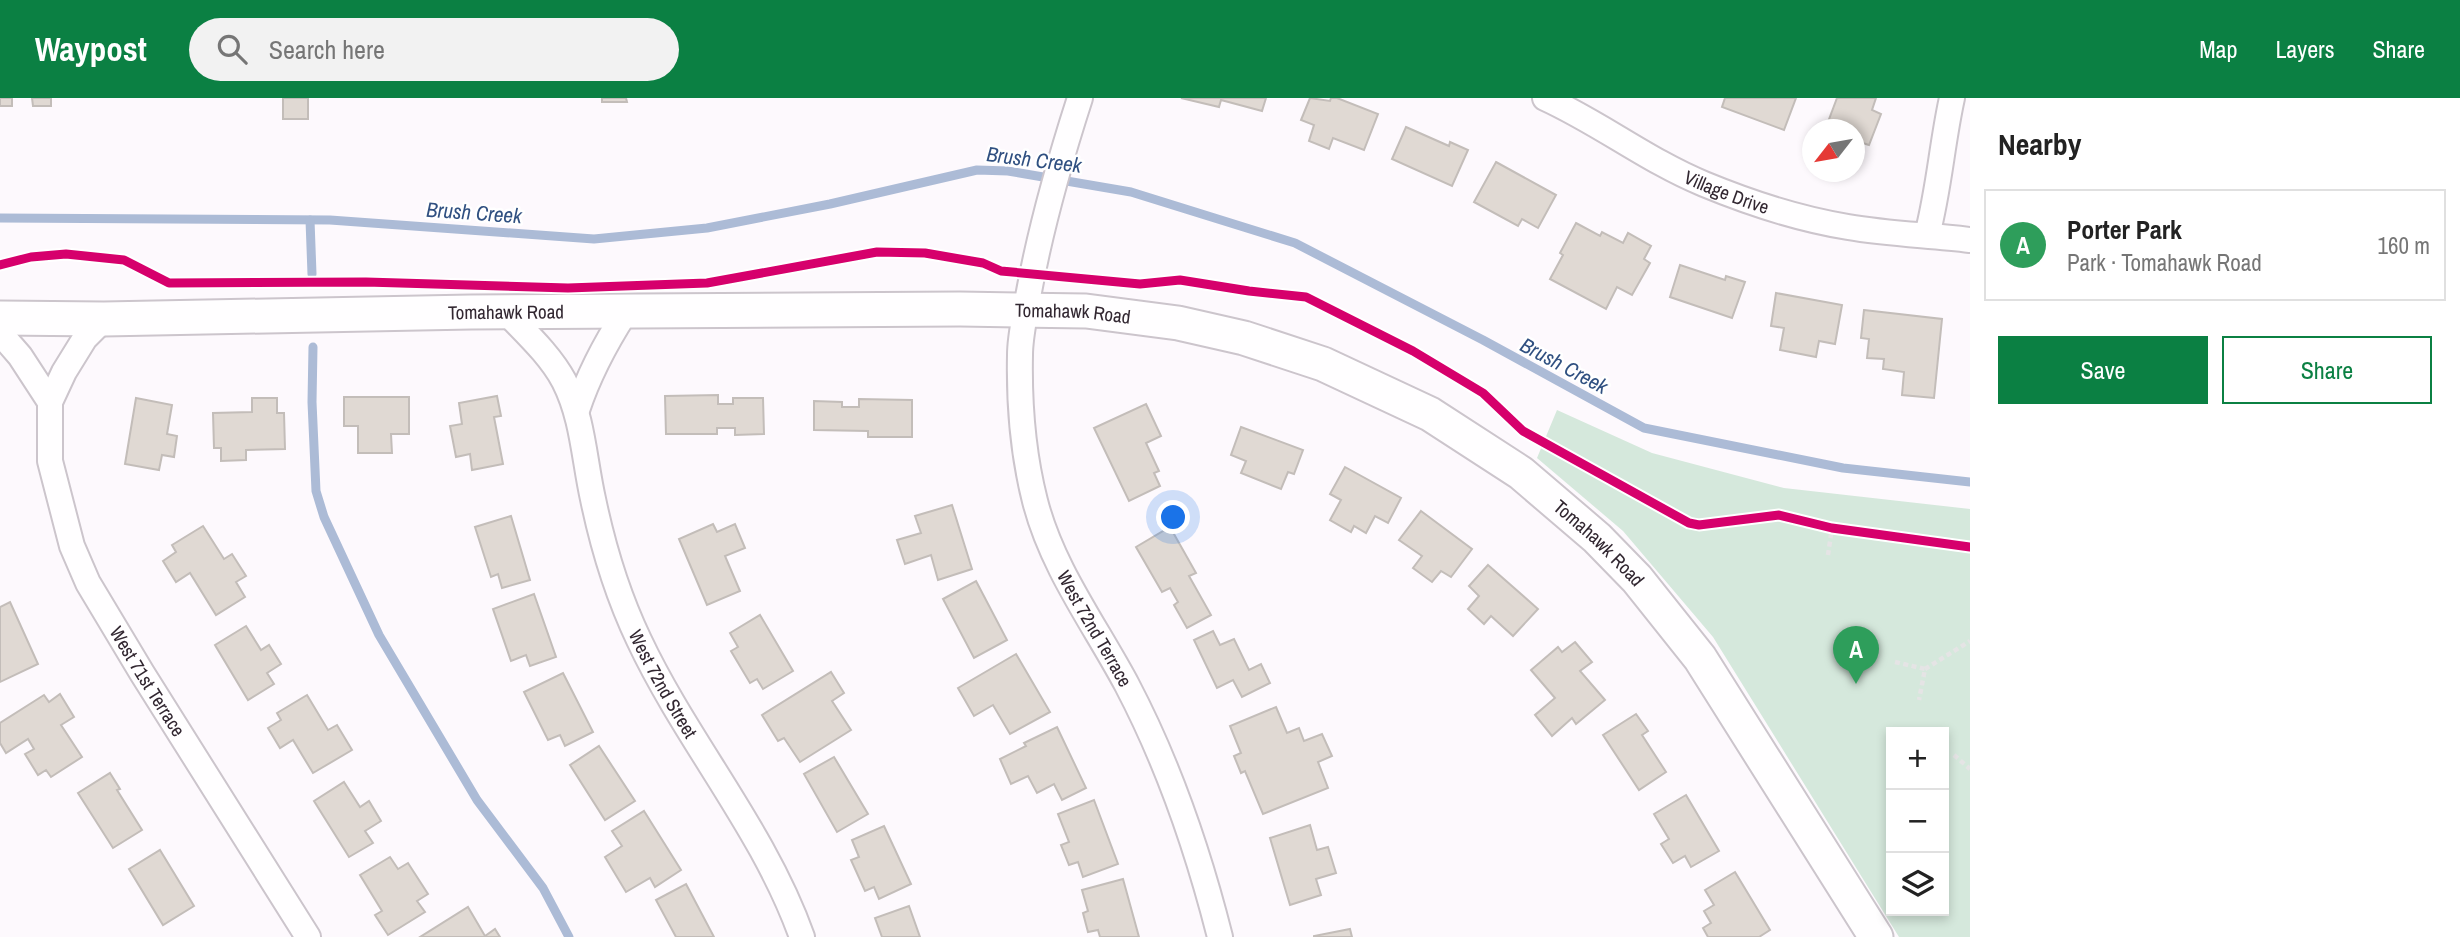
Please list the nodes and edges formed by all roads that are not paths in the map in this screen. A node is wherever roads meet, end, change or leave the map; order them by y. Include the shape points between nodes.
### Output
1 (1080, 98) edge
2 (1952, 98) edge
3 (1552, 100) edge
4 (1927, 235) junction
5 (1970, 240) edge
6 (1026, 311) junction
7 (506, 312) junction
8 (625, 313) junction
9 (0, 318) edge
10 (104, 319) junction
11 (0, 333) edge
12 (50, 402) junction
13 (577, 410) junction
14 (308, 937) edge
15 (802, 937) edge
16 (1220, 937) edge
17 (1876, 937) edge

1 - 6 street, West 72nd Terrace via 1044,225
2 - 4 street
3 - 4 street, Village Drive via 1704,184 1788,214 1835,225
4 - 5 street, Village Drive
6 - 8 street, Tomahawk Road
6 - 16 street, West 72nd Terrace via 1020,352 1021,411 1035,502 1068,582 1127,685 1163,760 1202,866
6 - 17 street, Tomahawk Road via 1086,311 1178,323 1244,338 1323,364 1430,414 1521,473 1637,579 1700,658
7 - 8 street, Tomahawk Road
7 - 10 street, Tomahawk Road
7 - 13 street, West 72nd Street via 548,358
8 - 13 street, West 72nd Street via 600,353
9 - 10 street, Tomahawk Road
10 - 12 street, West 71st Terrace via 85,338
11 - 12 street
12 - 14 street, West 71st Terrace via 50,460 72,546 88,583
13 - 15 street, West 72nd Street via 593,501 616,584 638,638 760,847

